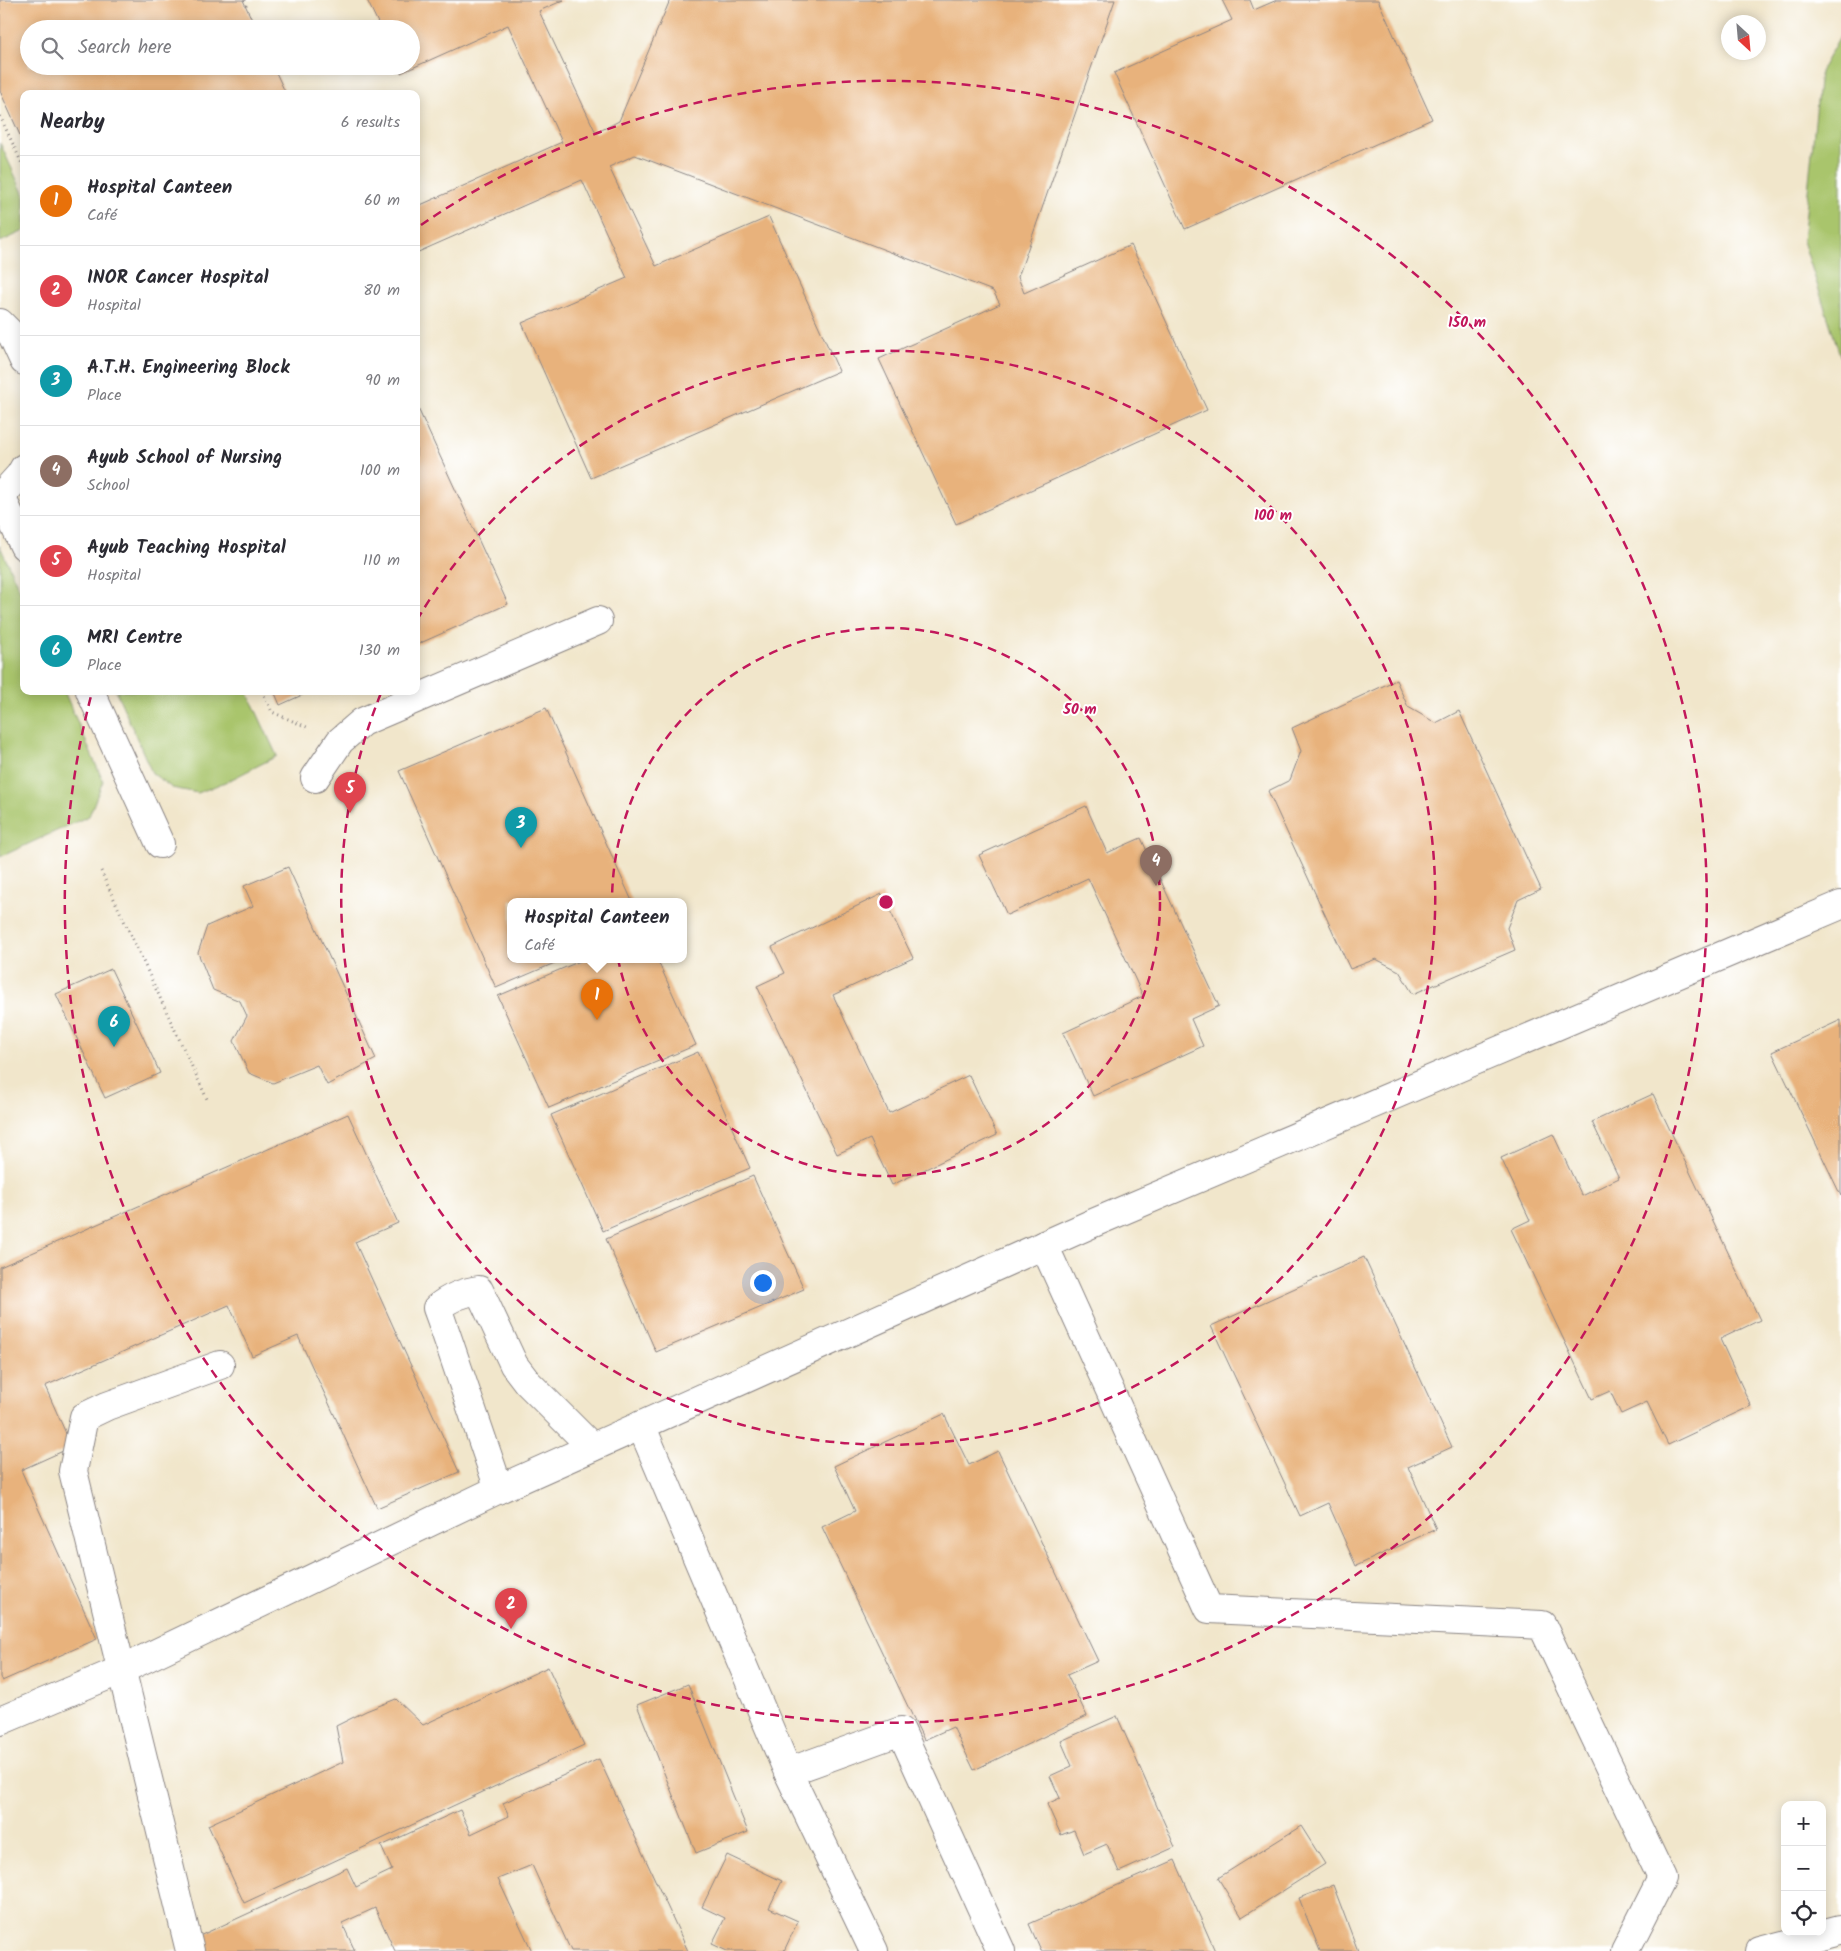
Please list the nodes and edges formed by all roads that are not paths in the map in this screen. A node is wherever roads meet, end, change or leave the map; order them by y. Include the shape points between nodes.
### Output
1 (0, 323) edge
2 (20, 352) edge
3 (20, 475) edge
4 (1, 495) edge
5 (20, 537) edge
6 (598, 621) dead end
7 (92, 695) edge
8 (315, 778) dead end
9 (160, 844) dead end
10 (1841, 905) edge
11 (1044, 1245) junction
12 (220, 1365) dead end
13 (641, 1425) junction
14 (592, 1447) junction
15 (499, 1489) junction
16 (121, 1670) junction
17 (0, 1721) edge
18 (788, 1772) junction
19 (1841, 1930) edge
20 (190, 1951) edge
21 (874, 1951) edge
22 (1000, 1951) edge
23 (1624, 1951) edge
24 (1760, 1951) edge

1 - 2 street via 12,335
3 - 4 street
4 - 5 street
6 - 8 street via 362,722 340,742
7 - 9 street
10 - 11 street
11 - 13 street
11 - 23 street via 1209,1609 1542,1625 1662,1878
12 - 16 street via 84,1417 73,1471
13 - 14 street
13 - 18 street
14 - 15 street
14 - 15 street via 527,1382 514,1364 478,1290 444,1302 437,1308
15 - 16 street
16 - 17 street
16 - 20 street
18 - 21 street
18 - 22 street via 901,1731
19 - 24 street

